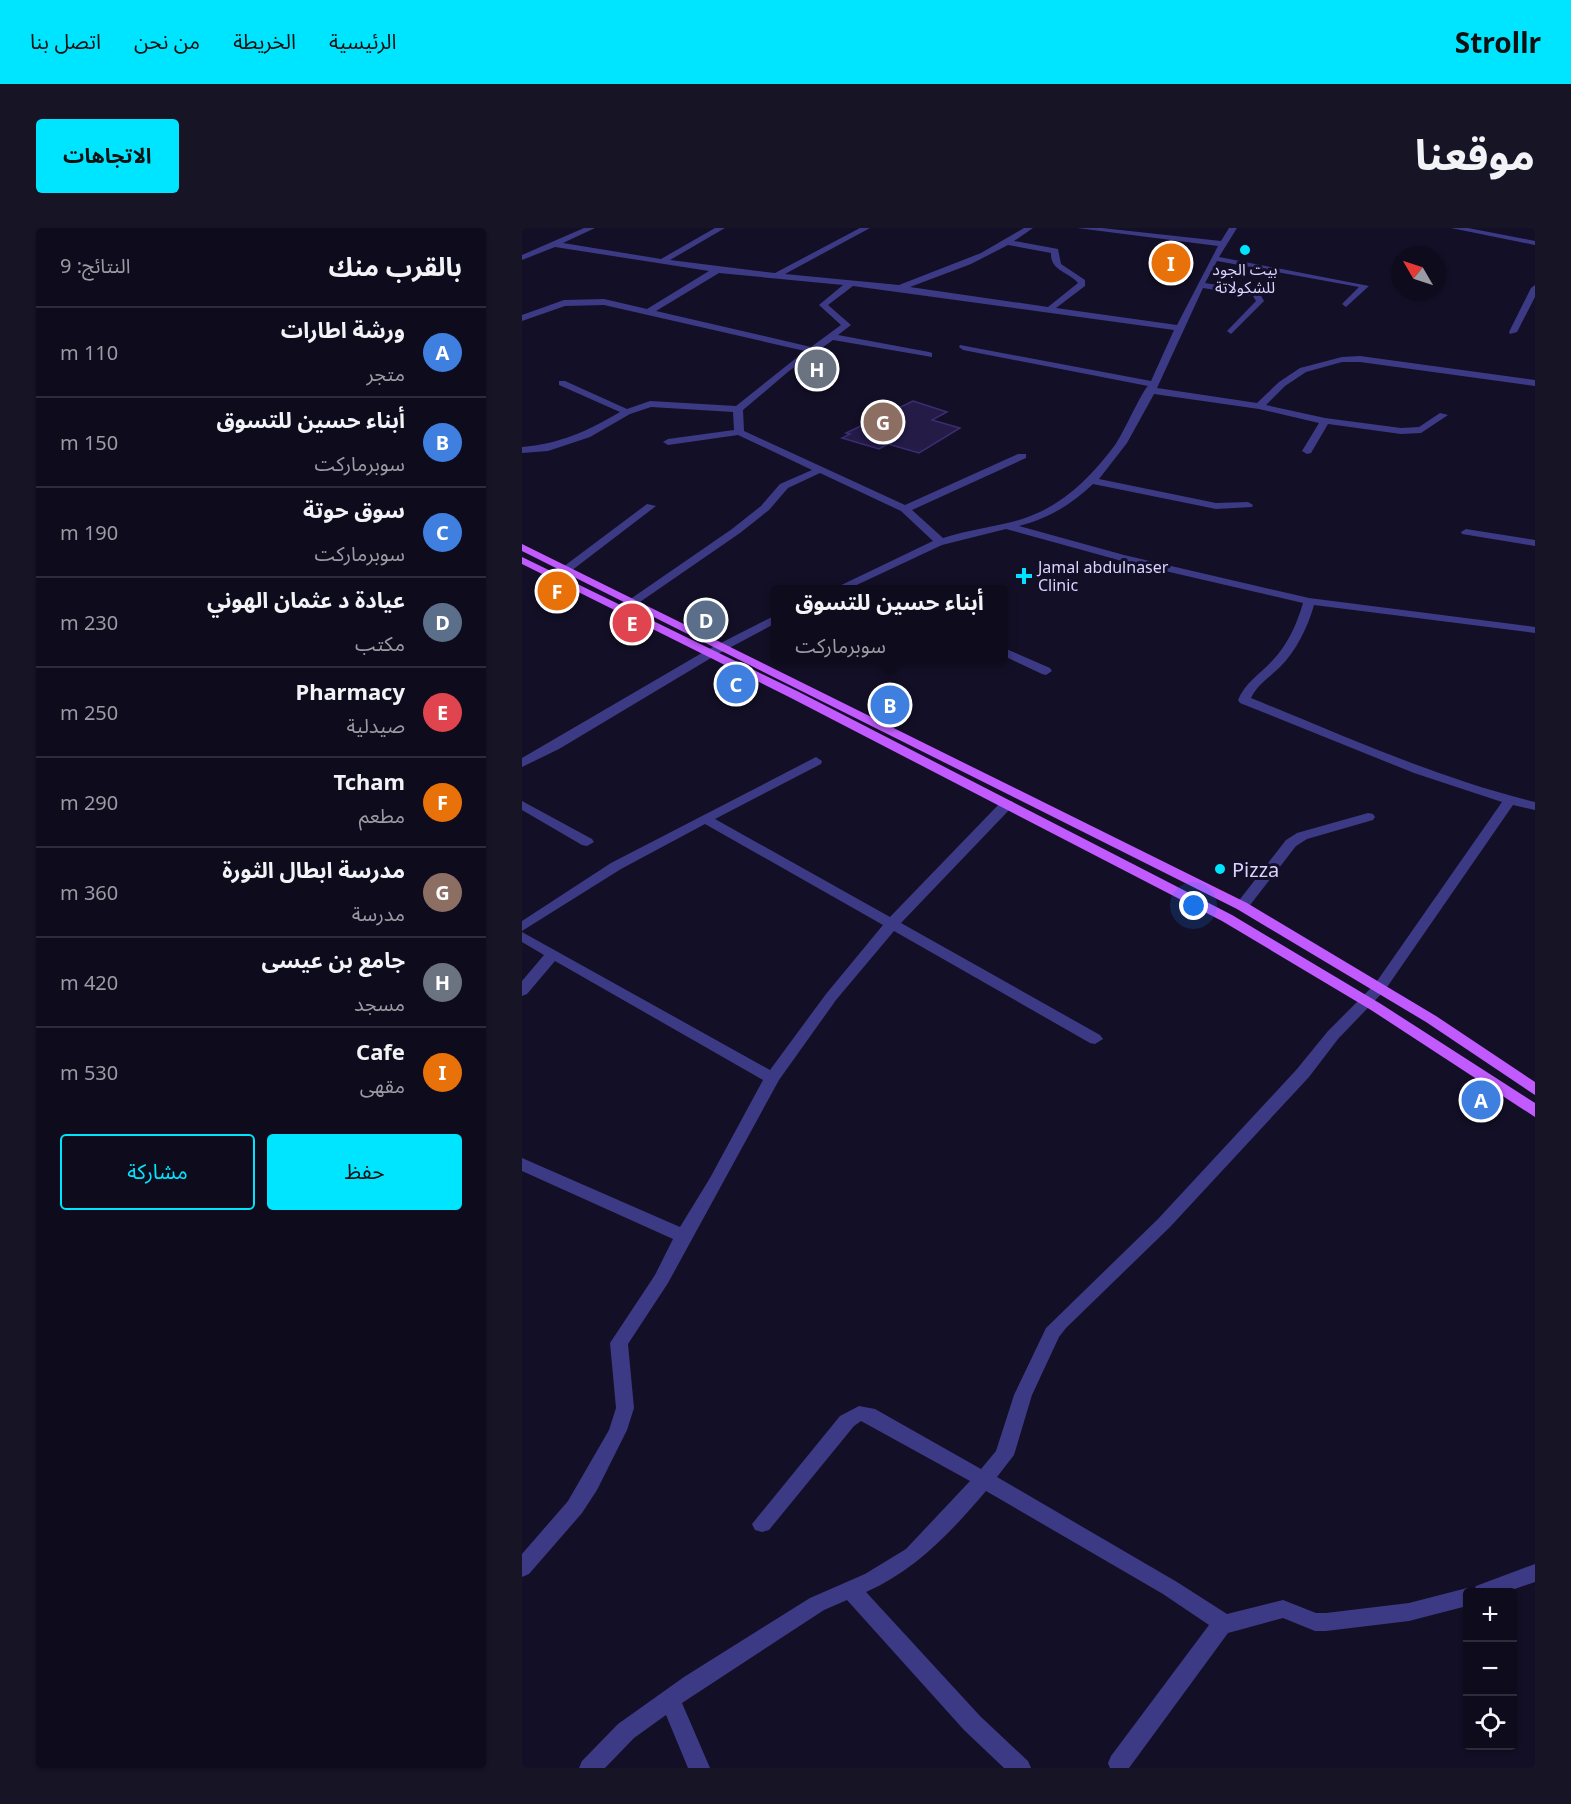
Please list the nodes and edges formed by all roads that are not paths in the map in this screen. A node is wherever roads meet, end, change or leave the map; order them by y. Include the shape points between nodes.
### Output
1 (574, 228) edge
2 (591, 228) edge
3 (721, 228) edge
4 (866, 228) edge
5 (1029, 228) edge
6 (1081, 228) edge
7 (1233, 228) edge
8 (1455, 228) edge
9 (1009, 243) junction
10 (1535, 243) edge
11 (552, 244) junction
12 (1222, 244) junction
13 (524, 247) edge
14 (522, 258) edge
15 (1214, 258) junction
16 (664, 260) junction
17 (717, 270) junction
18 (779, 274) junction
19 (850, 284) junction
20 (1201, 285) junction
21 (899, 288) junction
22 (1535, 288) edge
23 (1346, 304) dead end
24 (1051, 308) junction
25 (649, 312) junction
26 (522, 318) edge
27 (1178, 328) junction
28 (1231, 331) dead end
29 (1513, 332) dead end
30 (833, 337) junction
31 (963, 346) dead end
32 (813, 350) junction
33 (929, 355) dead end
34 (562, 383) dead end
35 (1535, 383) edge
36 (1150, 387) junction
37 (1259, 406) junction
38 (738, 409) junction
39 (627, 412) junction
40 (1443, 415) dead end
41 (1325, 421) junction
42 (739, 432) junction
43 (668, 442) dead end
44 (522, 450) edge
45 (1307, 451) dead end
46 (1022, 456) dead end
47 (819, 470) junction
48 (1090, 480) junction
49 (1248, 505) dead end
50 (651, 506) dead end
51 (905, 509) junction
52 (1005, 526) junction
53 (1466, 532) dead end
54 (941, 542) junction
55 (1535, 543) edge
56 (522, 547) edge
57 (522, 560) edge
58 (567, 569) junction
59 (847, 585) edge
60 (1309, 601) junction
61 (633, 602) junction
62 (771, 620) edge
63 (1535, 630) edge
64 (722, 645) junction
65 (708, 653) junction
66 (1008, 654) edge
67 (1046, 671) dead end
68 (816, 761) dead end
69 (522, 763) edge
70 (1510, 800) junction
71 (1006, 804) junction
72 (522, 805) edge
73 (1535, 806) edge
74 (1368, 817) dead end
75 (707, 820) junction
76 (587, 842) dead end
77 (1242, 906) junction
78 (893, 922) junction
79 (522, 927) edge
80 (522, 936) edge
81 (552, 955) junction
82 (1380, 987) junction
83 (522, 991) edge
84 (1364, 1001) junction
85 (1095, 1039) dead end
86 (772, 1078) junction
87 (1535, 1089) edge
88 (1535, 1111) edge
89 (522, 1164) edge
90 (683, 1236) junction
91 (986, 1480) junction
92 (762, 1524) dead end
93 (522, 1568) edge
94 (1535, 1573) edge
95 (1495, 1588) edge
96 (850, 1589) junction
97 (1463, 1598) edge
98 (1223, 1623) junction
99 (670, 1700) junction
100 (1119, 1762) dead end
101 (590, 1768) edge
102 (699, 1768) edge
103 (1020, 1768) edge

1 - 13 street
2 - 11 street
3 - 16 street
4 - 18 street
5 - 9 street
6 - 12 street
7 - 12 street
8 - 10 street
9 - 21 street
9 - 24 street via 1055,251 1057,266 1081,279 1082,284
11 - 14 street
11 - 16 street
12 - 15 street
15 - 20 street
15 - 23 street via 1365,286
16 - 17 street
17 - 18 street
17 - 25 street
18 - 19 street
19 - 21 street
19 - 30 street via 823,305 847,325
20 - 27 street
20 - 28 street via 1256,294 1260,301
21 - 24 street
22 - 29 street
24 - 27 street
25 - 26 street via 604,302 575,301
25 - 32 street
27 - 36 street
30 - 32 street
30 - 33 street
31 - 36 street
32 - 38 street
34 - 39 street
35 - 37 street via 1359,359 1331,360 1294,373
36 - 37 street
36 - 48 street via 1122,446
37 - 41 street
38 - 39 street via 660,404
38 - 42 street
39 - 44 street via 587,435 548,448
40 - 41 street via 1412,432
41 - 45 street
42 - 43 street
42 - 47 street
46 - 51 street
47 - 51 street
47 - 61 street via 784,486 745,525
48 - 49 street via 1216,506
48 - 52 street via 1058,507
50 - 58 street
51 - 54 street
52 - 54 street
52 - 60 street via 1122,558
53 - 55 street
54 - 59 street
56 - 58 main road
57 - 65 main road
58 - 61 main road
60 - 63 street
60 - 70 street via 1306,617 1292,642 1244,700 1419,770
61 - 64 main road
62 - 64 street
64 - 65 street
64 - 77 main road
65 - 69 street via 612,714
65 - 71 main road
66 - 67 street
68 - 75 street
70 - 73 street
70 - 82 street
71 - 78 street
71 - 84 main road via 1227,918
72 - 76 street
74 - 77 street via 1302,836 1291,843
75 - 78 street
75 - 79 street via 616,866
77 - 82 main road
78 - 85 street
78 - 86 street via 831,997
80 - 81 street
81 - 83 street
81 - 86 street
82 - 84 street
82 - 87 main road
84 - 88 main road
84 - 91 street via 1180,1206 1052,1333 1023,1395 1004,1455
86 - 90 street
89 - 90 street
90 - 93 street via 662,1278 619,1343 626,1408 618,1430 575,1507
91 - 92 street via 861,1413 847,1421
91 - 96 street via 913,1555
91 - 98 street
94 - 95 street
96 - 99 street via 817,1604
96 - 103 street via 972,1722
97 - 98 street via 1409,1612 1326,1622 1315,1622 1284,1609
98 - 100 street
99 - 101 street via 626,1731
99 - 102 street

